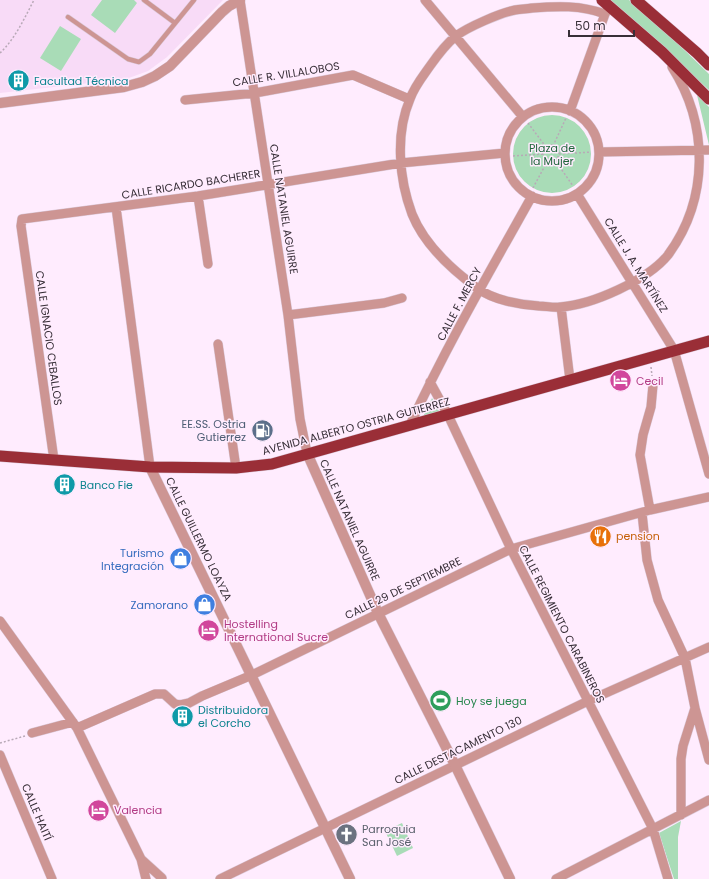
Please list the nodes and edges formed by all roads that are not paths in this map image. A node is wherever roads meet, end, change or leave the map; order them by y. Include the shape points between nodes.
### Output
1 (144, 0) edge
2 (194, 0) edge
3 (240, 0) edge
4 (425, 0) edge
5 (636, 0) edge
6 (606, 7) edge
7 (68, 17) dead end
8 (175, 23) junction
9 (456, 36) junction
10 (662, 52) junction
11 (709, 65) edge
12 (255, 93) junction
13 (409, 99) junction
14 (709, 99) edge
15 (185, 100) dead end
16 (0, 103) edge
17 (570, 111) junction
18 (523, 117) junction
19 (706, 150) edge
20 (599, 152) junction
21 (506, 153) junction
22 (401, 163) junction
23 (268, 184) junction
24 (577, 194) junction
25 (530, 195) junction
26 (198, 196) junction
27 (116, 208) junction
28 (22, 219) joint
29 (208, 264) dead end
30 (632, 282) junction
31 (479, 290) junction
32 (402, 298) dead end
33 (561, 307) junction
34 (288, 315) junction
35 (709, 340) edge
36 (218, 344) dead end
37 (674, 350) junction
38 (570, 380) junction
39 (430, 382) junction
40 (653, 386) road end
41 (448, 415) junction
42 (410, 425) junction
43 (307, 453) junction
44 (0, 456) edge
45 (54, 460) junction
46 (150, 466) junction
47 (236, 468) junction
48 (709, 474) edge
49 (709, 497) edge
50 (646, 511) junction
51 (511, 549) junction
52 (378, 613) junction
53 (0, 621) edge
54 (709, 647) edge
55 (685, 658) junction
56 (252, 675) junction
57 (588, 701) junction
58 (695, 708) junction
59 (75, 725) junction
60 (32, 733) road end
61 (0, 755) edge
62 (709, 760) edge
63 (455, 765) junction
64 (709, 800) edge
65 (681, 815) junction
66 (325, 828) junction
67 (653, 829) junction
68 (141, 859) junction
69 (161, 878) edge
70 (52, 879) edge
71 (146, 879) edge
72 (220, 879) edge
73 (350, 879) edge
74 (510, 879) edge
75 (556, 879) edge
76 (668, 879) edge

1 - 8 lane
2 - 8 lane
3 - 12 street, CALLE NATANIEL AGUIRRE
3 - 16 street via 222,12 170,66 142,82 124,87
4 - 9 street
5 - 11 highway
6 - 9 street via 514,10
6 - 10 highway
6 - 17 street
7 - 8 lane via 128,58 139,62 150,54
9 - 13 street via 435,58
9 - 18 street
10 - 14 highway
10 - 19 street via 691,98
12 - 13 street, CALLE R. VILLALOBOS via 353,75
12 - 15 street, CALLE R. VILLALOBOS
12 - 23 street, CALLE NATANIEL AGUIRRE
13 - 22 street via 402,128
17 - 18 street via 546,108
17 - 20 street via 591,127 597,139
18 - 21 street via 510,133
19 - 20 street
19 - 30 street via 699,197 689,222 667,257 654,269
20 - 24 street via 596,171 585,188
21 - 22 street, CALLE RICARDO BACHERER
21 - 25 street via 506,162 514,180
22 - 23 street, CALLE RICARDO BACHERER
22 - 31 street via 403,183 413,215 428,242 446,262
23 - 26 street, CALLE RICARDO BACHERER
23 - 34 street, CALLE NATANIEL AGUIRRE
24 - 25 street via 555,200 544,200
24 - 30 street, CALLE J. A. MARTÍNEZ
25 - 31 street, CALLE F. MERCY
26 - 27 street, CALLE RICARDO BACHERER
26 - 29 street
27 - 28 street, CALLE RICARDO BACHERER
27 - 46 street, CALLE GUILLERMO LOAYZA
28 - 45 street, CALLE IGNACIO CEBALLOS
30 - 33 street via 597,300
30 - 37 street, CALLE J. A. MARTÍNEZ
31 - 33 street via 520,305
31 - 39 street, CALLE F. MERCY
32 - 34 street via 384,303
33 - 38 street
34 - 43 street, CALLE NATANIEL AGUIRRE via 300,419
35 - 37 highway, AVENIDA ALBERTO OSTRIA GUTIERREZ
36 - 47 street
37 - 38 highway, AVENIDA ALBERTO OSTRIA GUTIERREZ
37 - 48 street, CALLE J. A. MARTÍNEZ
38 - 41 highway, AVENIDA ALBERTO OSTRIA GUTIERREZ
39 - 41 street, CALLE REGIMIENTO CARABINEROS
39 - 42 street, CALLE F. MERCY
40 - 50 street via 640,455
41 - 42 highway, AVENIDA ALBERTO OSTRIA GUTIERREZ
41 - 51 street, CALLE REGIMIENTO CARABINEROS
42 - 43 highway, AVENIDA ALBERTO OSTRIA GUTIERREZ
43 - 47 highway, AVENIDA ALBERTO OSTRIA GUTIERREZ via 272,464
43 - 52 street, CALLE NATANIEL AGUIRRE
44 - 45 highway, AVENIDA ALBERTO OSTRIA GUTIERREZ
45 - 46 highway, AVENIDA ALBERTO OSTRIA GUTIERREZ
46 - 47 highway, AVENIDA ALBERTO OSTRIA GUTIERREZ
46 - 56 street, CALLE GUILLERMO LOAYZA
49 - 50 street, CALLE 29 DE SEPTIEMBRE
50 - 51 street, CALLE 29 DE SEPTIEMBRE
50 - 55 street via 647,560 658,600
51 - 52 street, CALLE 29 DE SEPTIEMBRE
51 - 57 street, CALLE REGIMIENTO CARABINEROS
52 - 56 street, CALLE 29 DE SEPTIEMBRE
52 - 63 street, CALLE NATANIEL AGUIRRE
53 - 59 street
54 - 55 street, CALLE DESTACAMENTO 130
55 - 57 street, CALLE DESTACAMENTO 130
55 - 58 street
56 - 59 street, CALLE 29 DE SEPTIEMBRE via 189,703 175,704 164,694 155,694
56 - 66 street, CALLE GUILLERMO LOAYZA
57 - 63 street, CALLE DESTACAMENTO 130
57 - 67 street, CALLE REGIMIENTO CARABINEROS
58 - 62 street
58 - 65 street via 681,759
59 - 60 street
59 - 68 street
61 - 70 street, CALLE HAITÍ
63 - 66 street, CALLE DESTACAMENTO 130
63 - 74 street, CALLE NATANIEL AGUIRRE
64 - 65 street
65 - 67 street
66 - 72 street, CALLE DESTACAMENTO 130
66 - 73 street, CALLE GUILLERMO LOAYZA
67 - 75 street
67 - 76 street, CALLE REGIMIENTO CARABINEROS
68 - 69 street
68 - 71 street

